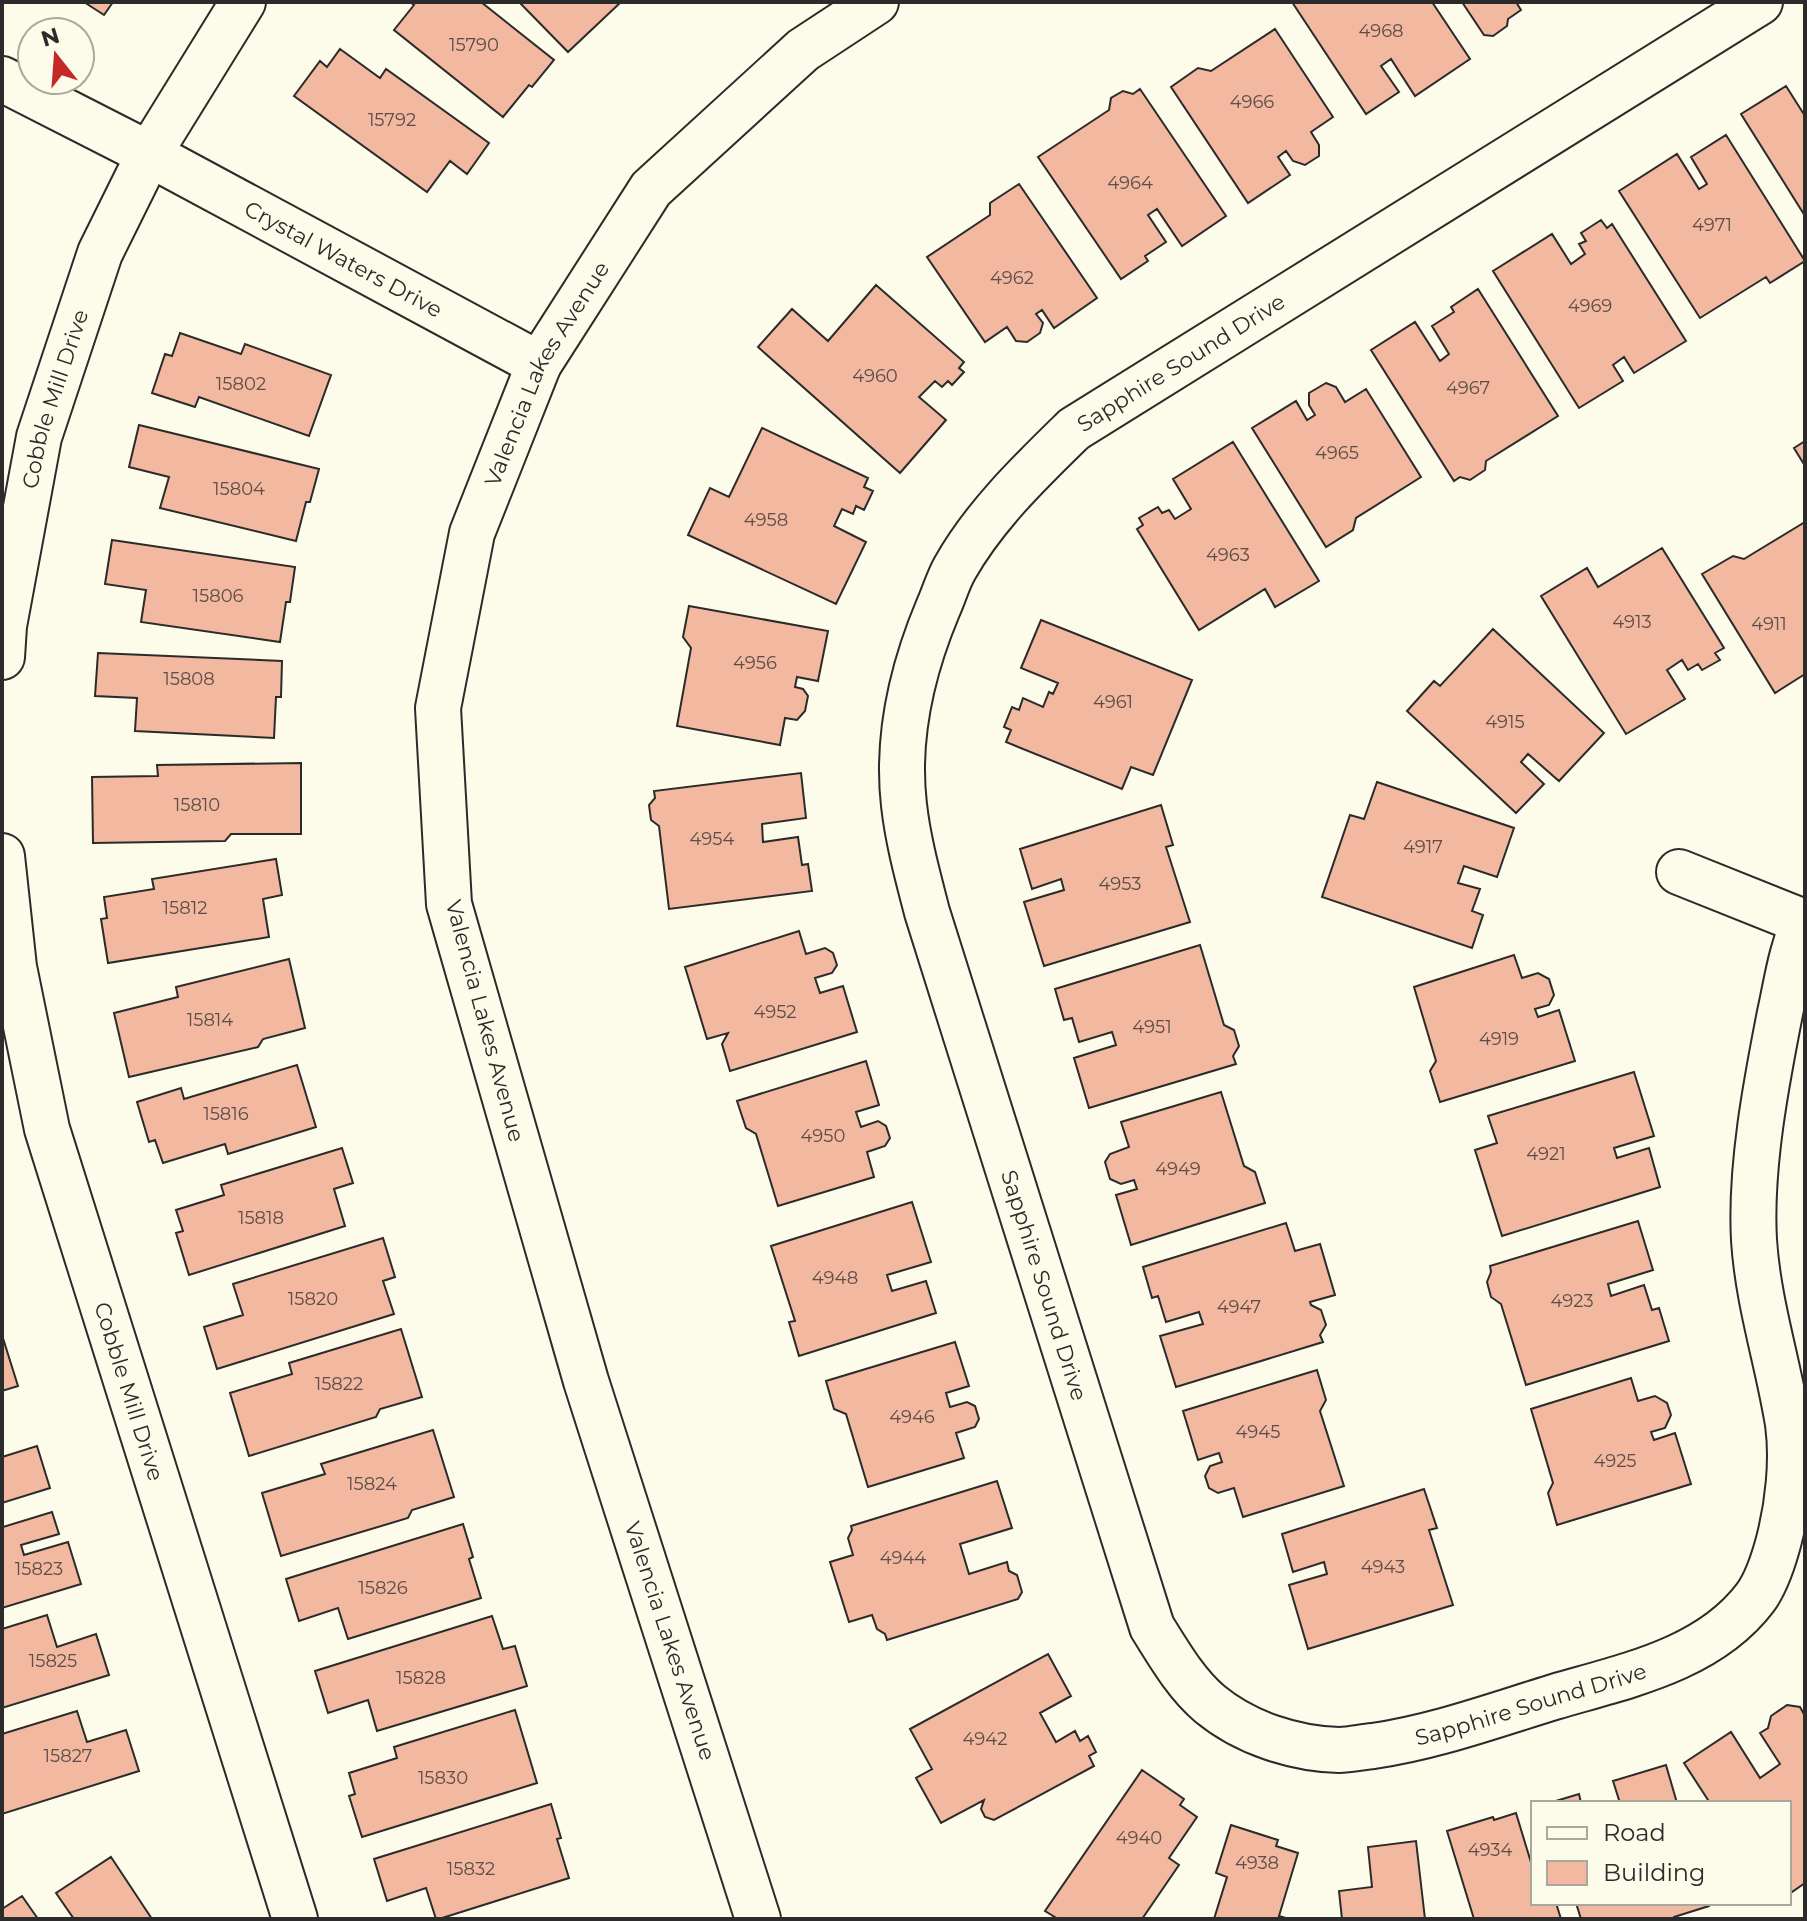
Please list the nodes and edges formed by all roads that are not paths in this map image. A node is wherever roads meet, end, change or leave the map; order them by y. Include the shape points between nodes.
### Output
1 (243, 2) edge
2 (876, 2) edge
3 (1760, 2) edge
4 (2, 79) edge
5 (149, 154) junction
6 (539, 364) junction
7 (2, 657) edge
8 (2, 856) edge
9 (1679, 872) dead end
10 (1805, 921) edge
11 (295, 1919) edge
12 (758, 1919) edge

1 - 5 street
2 - 6 street, Valencia Lakes Avenue via 803,50 651,189
3 - 10 street, Sapphire Sound Drive via 1074,429 987,521 955,569 911,684 903,802 927,912 1152,1627 1176,1666 1210,1704 1248,1728 1287,1742 1340,1750 1403,1742 1692,1651 1723,1631 1756,1597 1785,1518 1788,1475 1788,1426 1759,1289 1754,1235 1758,1151 1793,947
4 - 5 street, Crystal Waters Drive
5 - 6 street, Crystal Waters Drive
5 - 7 street, Cobble Mill Drive via 100,253 39,437
6 - 12 street, Valencia Lakes Avenue via 472,533 438,708 449,904 586,1381
8 - 11 street, Cobble Mill Drive via 14,967 47,1129
9 - 10 street

